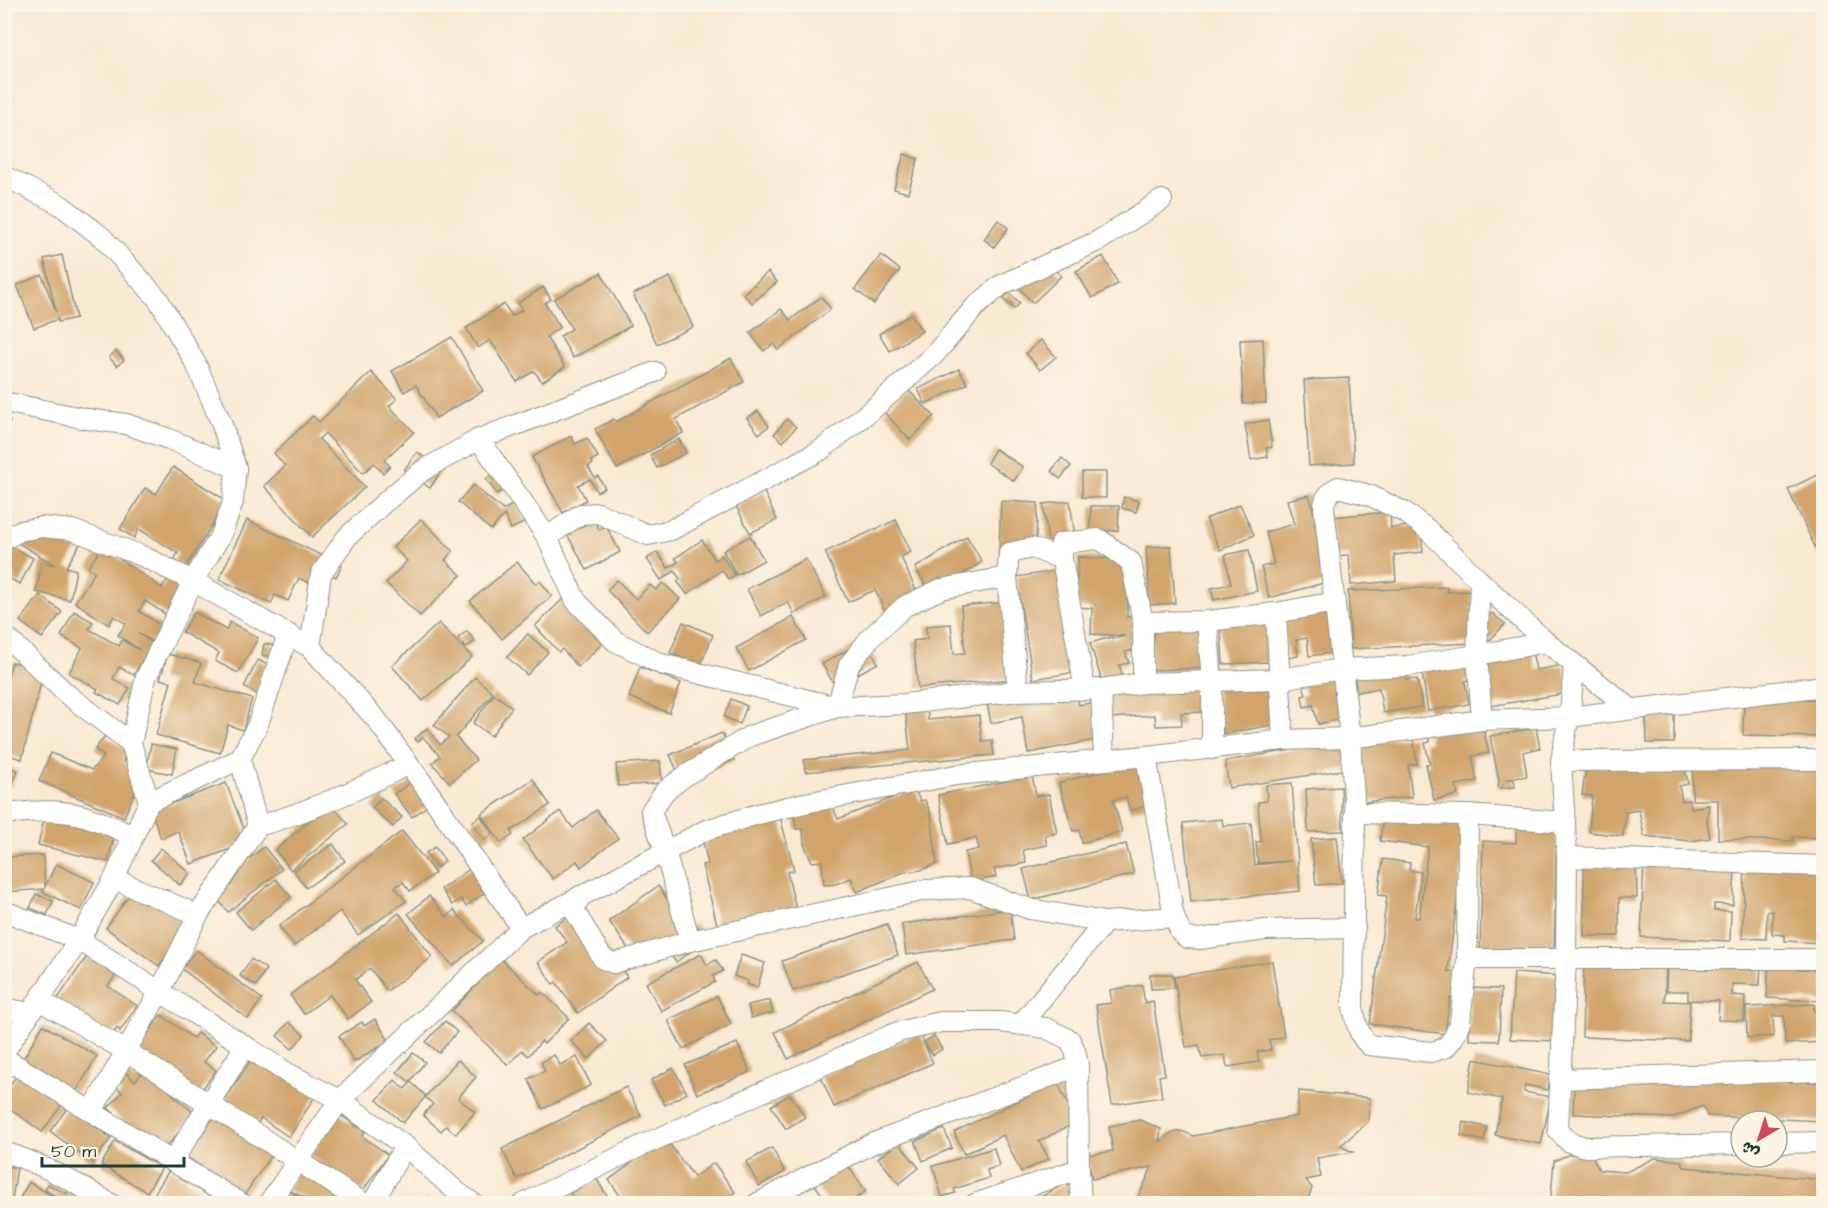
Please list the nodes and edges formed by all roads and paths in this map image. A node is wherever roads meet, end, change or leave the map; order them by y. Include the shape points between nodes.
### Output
1 (4, 176) edge
2 (1162, 200) dead end
3 (655, 372) dead end
4 (4, 402) edge
5 (479, 439) junction
6 (236, 468) junction
7 (547, 537) junction
8 (4, 539) edge
9 (1062, 559) junction
10 (1007, 577) junction
11 (193, 581) junction
12 (1480, 581) junction
13 (1335, 602) junction
14 (1276, 613) junction
15 (1207, 621) junction
16 (1143, 622) junction
17 (288, 634) junction
18 (4, 635) edge
19 (1546, 642) junction
20 (310, 647) junction
21 (1477, 656) junction
22 (1574, 664) junction
23 (1342, 669) junction
24 (1280, 679) junction
25 (1212, 680) junction
26 (1143, 683) junction
27 (1824, 686) edge
28 (1093, 690) junction
29 (1018, 691) junction
30 (837, 707) junction
31 (1631, 709) junction
32 (1569, 717) junction
33 (1482, 720) junction
34 (1350, 738) junction
35 (1283, 740) junction
36 (131, 743) junction
37 (1212, 749) junction
38 (1146, 756) junction
39 (240, 759) junction
40 (1104, 760) junction
41 (1824, 760) edge
42 (1560, 761) junction
43 (409, 764) junction
44 (149, 802) junction
45 (1355, 813) junction
46 (4, 814) edge
47 (1468, 815) junction
48 (1565, 822) junction
49 (258, 826) junction
50 (134, 836) junction
51 (665, 850) junction
52 (1567, 857) junction
53 (1824, 866) edge
54 (114, 879) junction
55 (580, 896) junction
56 (4, 911) edge
57 (198, 915) junction
58 (1174, 917) junction
59 (1105, 922) junction
60 (521, 928) junction
61 (1355, 928) junction
62 (79, 940) junction
63 (690, 941) junction
64 (1467, 959) junction
65 (1566, 959) junction
66 (1824, 959) edge
67 (160, 991) junction
68 (34, 1007) junction
69 (4, 1008) edge
70 (1021, 1024) junction
71 (245, 1046) junction
72 (126, 1051) junction
73 (4, 1052) edge
74 (4, 1058) edge
75 (1078, 1066) junction
76 (1824, 1071) edge
77 (1559, 1079) junction
78 (340, 1100) junction
79 (208, 1105) junction
80 (92, 1111) junction
81 (1824, 1142) edge
82 (1789, 1143) edge
83 (1729, 1144) edge
84 (405, 1146) junction
85 (4, 1152) edge
86 (173, 1161) junction
87 (297, 1161) junction
88 (1079, 1168) junction
89 (111, 1203) edge
90 (242, 1203) edge
91 (268, 1203) edge
92 (364, 1203) edge
93 (372, 1203) edge
94 (474, 1203) edge
95 (523, 1203) edge
96 (756, 1203) edge
97 (975, 1203) edge
98 (1081, 1203) edge

1 - 6 street via 58,204 102,237 158,298 196,364
2 - 7 street via 1098,241 1001,285 975,307 934,355 821,450 671,530 648,535 598,513 581,514
3 - 5 street
4 - 6 street via 126,424
5 - 7 street
5 - 20 street via 422,471 347,537 321,574
6 - 11 street via 233,502 222,533
7 - 30 street via 576,601 615,641 661,664
8 - 11 street via 42,527 72,530 140,555
9 - 10 street via 1032,548 1009,553
9 - 16 street via 1061,543 1099,538 1131,562
9 - 28 street
10 - 29 street
10 - 30 street via 940,589 905,606 870,638 849,665
11 - 17 street
11 - 36 street via 146,677
12 - 13 street via 1406,513 1369,495 1338,488 1324,501
12 - 19 street
12 - 21 street
13 - 14 street
13 - 23 street
14 - 15 street
14 - 24 street
15 - 16 street
15 - 25 street
16 - 26 street
17 - 20 street
17 - 39 street via 258,724
18 - 36 street via 68,695
19 - 21 street
19 - 22 street
20 - 43 street via 376,719
21 - 23 street via 1407,666
21 - 33 street
22 - 31 street
22 - 32 street
23 - 24 street
23 - 34 street
24 - 25 street
24 - 35 street
25 - 26 street
25 - 37 street
26 - 28 street
27 - 31 street
28 - 29 street
28 - 40 street
29 - 30 street
30 - 51 street via 750,736 665,791 651,811
31 - 32 street
32 - 33 street
32 - 42 street
33 - 34 street
34 - 35 street
34 - 45 street
35 - 37 street
36 - 44 street
37 - 38 street
38 - 40 street
38 - 58 street
39 - 44 street
39 - 49 street
40 - 51 street via 956,775 805,803 706,830
41 - 42 street
42 - 48 street
43 - 49 street via 348,795
43 - 60 street
44 - 50 street
45 - 47 street
45 - 61 street
46 - 50 street via 75,814
47 - 48 street
47 - 64 street
48 - 52 street
49 - 57 street
50 - 54 street
51 - 55 street
51 - 63 street
52 - 53 street
52 - 65 street
54 - 57 street
54 - 62 street
55 - 60 street
55 - 63 street via 574,910 608,962 627,961
56 - 62 street
57 - 67 street
58 - 59 street
58 - 61 street via 1181,933 1199,939 1265,930
59 - 63 street via 1030,909 970,888 939,889
59 - 70 street
60 - 78 street
61 - 64 street via 1353,1007 1358,1029 1369,1045 1431,1052 1445,1048 1460,1022
62 - 67 street
62 - 68 street
64 - 65 street
65 - 66 street
65 - 77 street
67 - 71 street
67 - 72 street
68 - 69 street
68 - 72 street
68 - 73 street
70 - 75 street via 1046,1028 1070,1040
70 - 95 street via 940,1022 898,1032
71 - 78 street
71 - 79 street
72 - 79 street
72 - 80 street
74 - 80 street
75 - 88 street
75 - 96 street via 871,1144
76 - 77 street
77 - 83 street via 1558,1130 1577,1146
78 - 84 street
78 - 87 street
79 - 86 street
79 - 87 street
80 - 86 street
81 - 82 street
84 - 93 street
84 - 94 street
85 - 89 street via 34,1161
86 - 90 street
87 - 91 street
87 - 92 street
88 - 97 street
88 - 98 street

